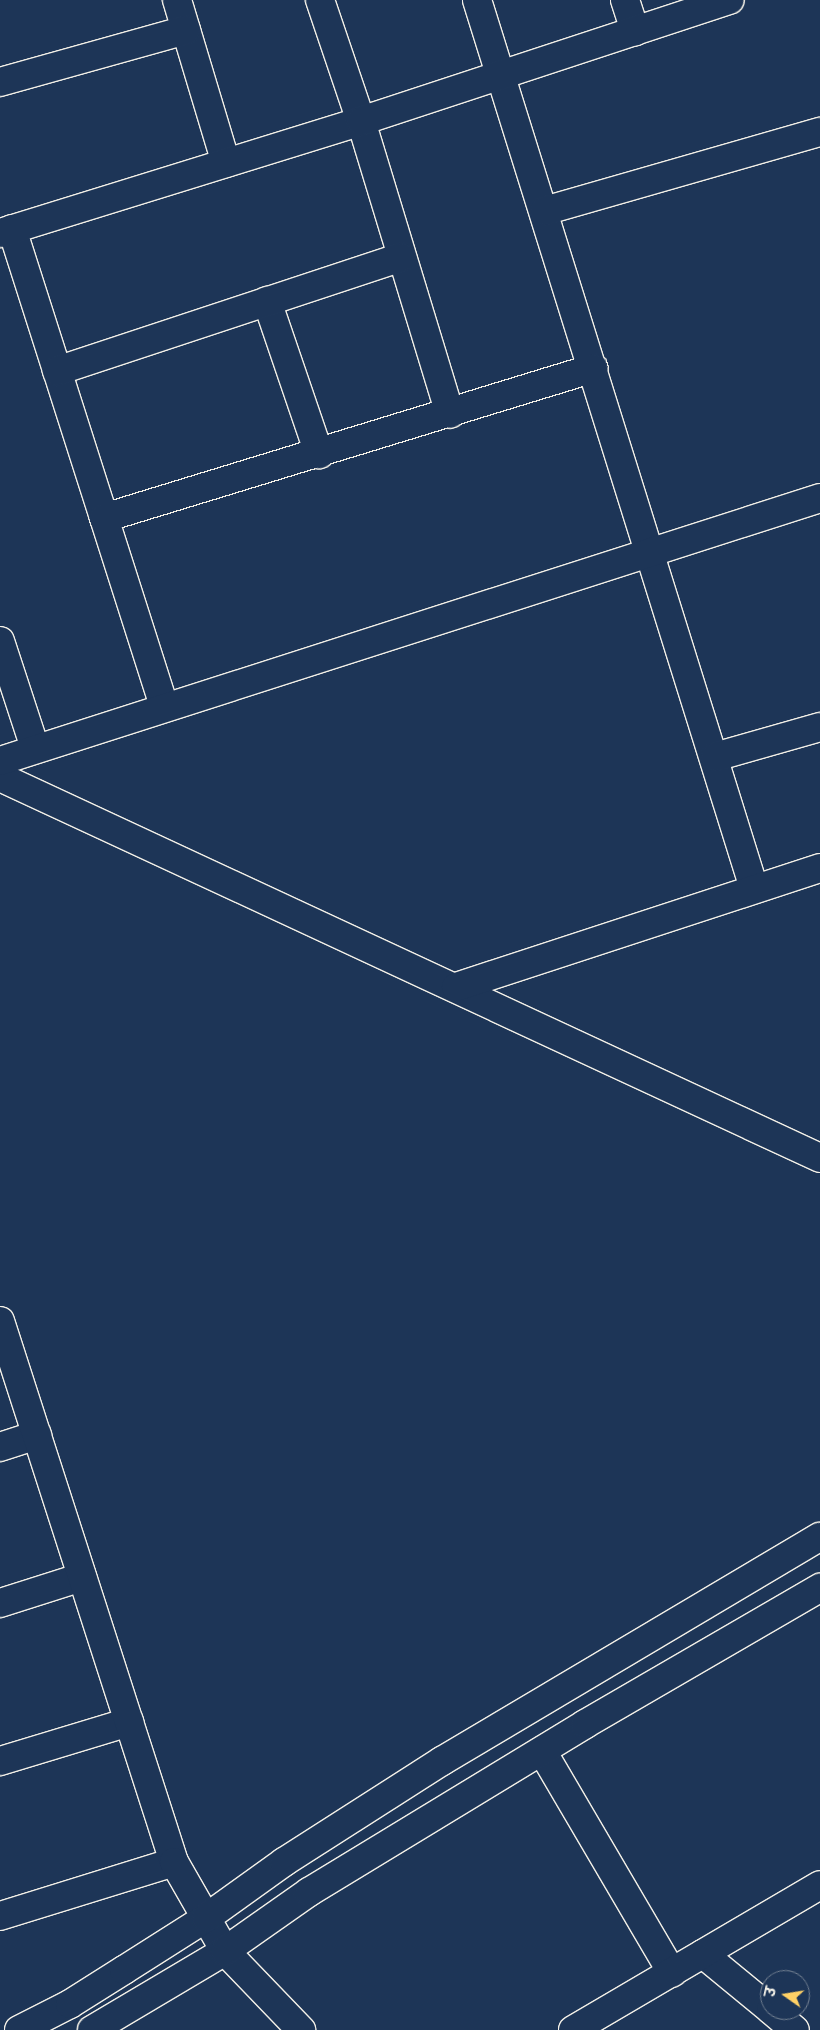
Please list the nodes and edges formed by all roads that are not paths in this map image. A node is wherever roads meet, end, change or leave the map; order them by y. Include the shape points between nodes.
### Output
1 (177, 0) edge
2 (320, 0) edge
3 (478, 0) edge
4 (625, 0) edge
5 (730, 0) edge
6 (186, 30) junction
7 (635, 31) junction
8 (501, 75) junction
9 (0, 82) edge
10 (361, 121) junction
11 (820, 132) edge
12 (226, 163) junction
13 (544, 211) junction
14 (6, 231) edge
15 (402, 257) junction
16 (267, 301) junction
17 (594, 368) junction
18 (57, 371) junction
19 (450, 414) junction
20 (319, 454) junction
21 (820, 498) edge
22 (104, 518) junction
23 (650, 550) junction
24 (0, 641) edge
25 (164, 706) junction
26 (820, 727) edge
27 (35, 748) junction
28 (715, 757) junction
29 (0, 761) edge
30 (0, 777) edge
31 (820, 868) edge
32 (754, 888) junction
33 (456, 987) junction
34 (820, 1158) edge
35 (0, 1320) edge
36 (37, 1435) junction
37 (0, 1447) edge
38 (820, 1537) edge
39 (82, 1577) junction
40 (820, 1588) edge
41 (0, 1603) edge
42 (129, 1722) junction
43 (542, 1751) junction
44 (0, 1761) edge
45 (174, 1862) junction
46 (820, 1885) edge
47 (0, 1916) edge
48 (206, 1918) junction
49 (225, 1951) junction
50 (703, 1954) junction
51 (672, 1973) junction
52 (760, 2002) edge
53 (782, 2020) edge
54 (19, 2030) edge
55 (92, 2030) edge
56 (301, 2030) edge
57 (573, 2030) edge
58 (795, 2030) edge

1 - 6 street
2 - 10 street
3 - 8 street
4 - 7 street
5 - 7 street
6 - 9 street
6 - 12 street
7 - 8 street
8 - 10 street
8 - 13 street
10 - 12 street
10 - 15 street
11 - 13 street
12 - 14 street
13 - 17 street
14 - 18 street
15 - 16 street
15 - 19 street
16 - 18 street
16 - 20 street
17 - 19 street
17 - 23 street
18 - 22 street
19 - 20 street
20 - 22 street
21 - 23 street
22 - 25 street
23 - 25 street
23 - 28 street
24 - 27 street
25 - 27 street
26 - 28 street
27 - 29 street
28 - 32 street
30 - 33 street
31 - 32 street
32 - 33 street
33 - 34 street
35 - 36 street
36 - 37 street
36 - 39 street
38 - 48 street via 442,1761 284,1862
39 - 41 street
39 - 42 street
40 - 43 street
42 - 44 street
42 - 45 street
43 - 49 street via 309,1892
43 - 51 street
45 - 47 street
45 - 48 street
46 - 50 street
48 - 49 street
48 - 54 street via 70,2004
49 - 55 street
49 - 56 street
50 - 51 street
50 - 52 street
51 - 57 street
53 - 58 street

